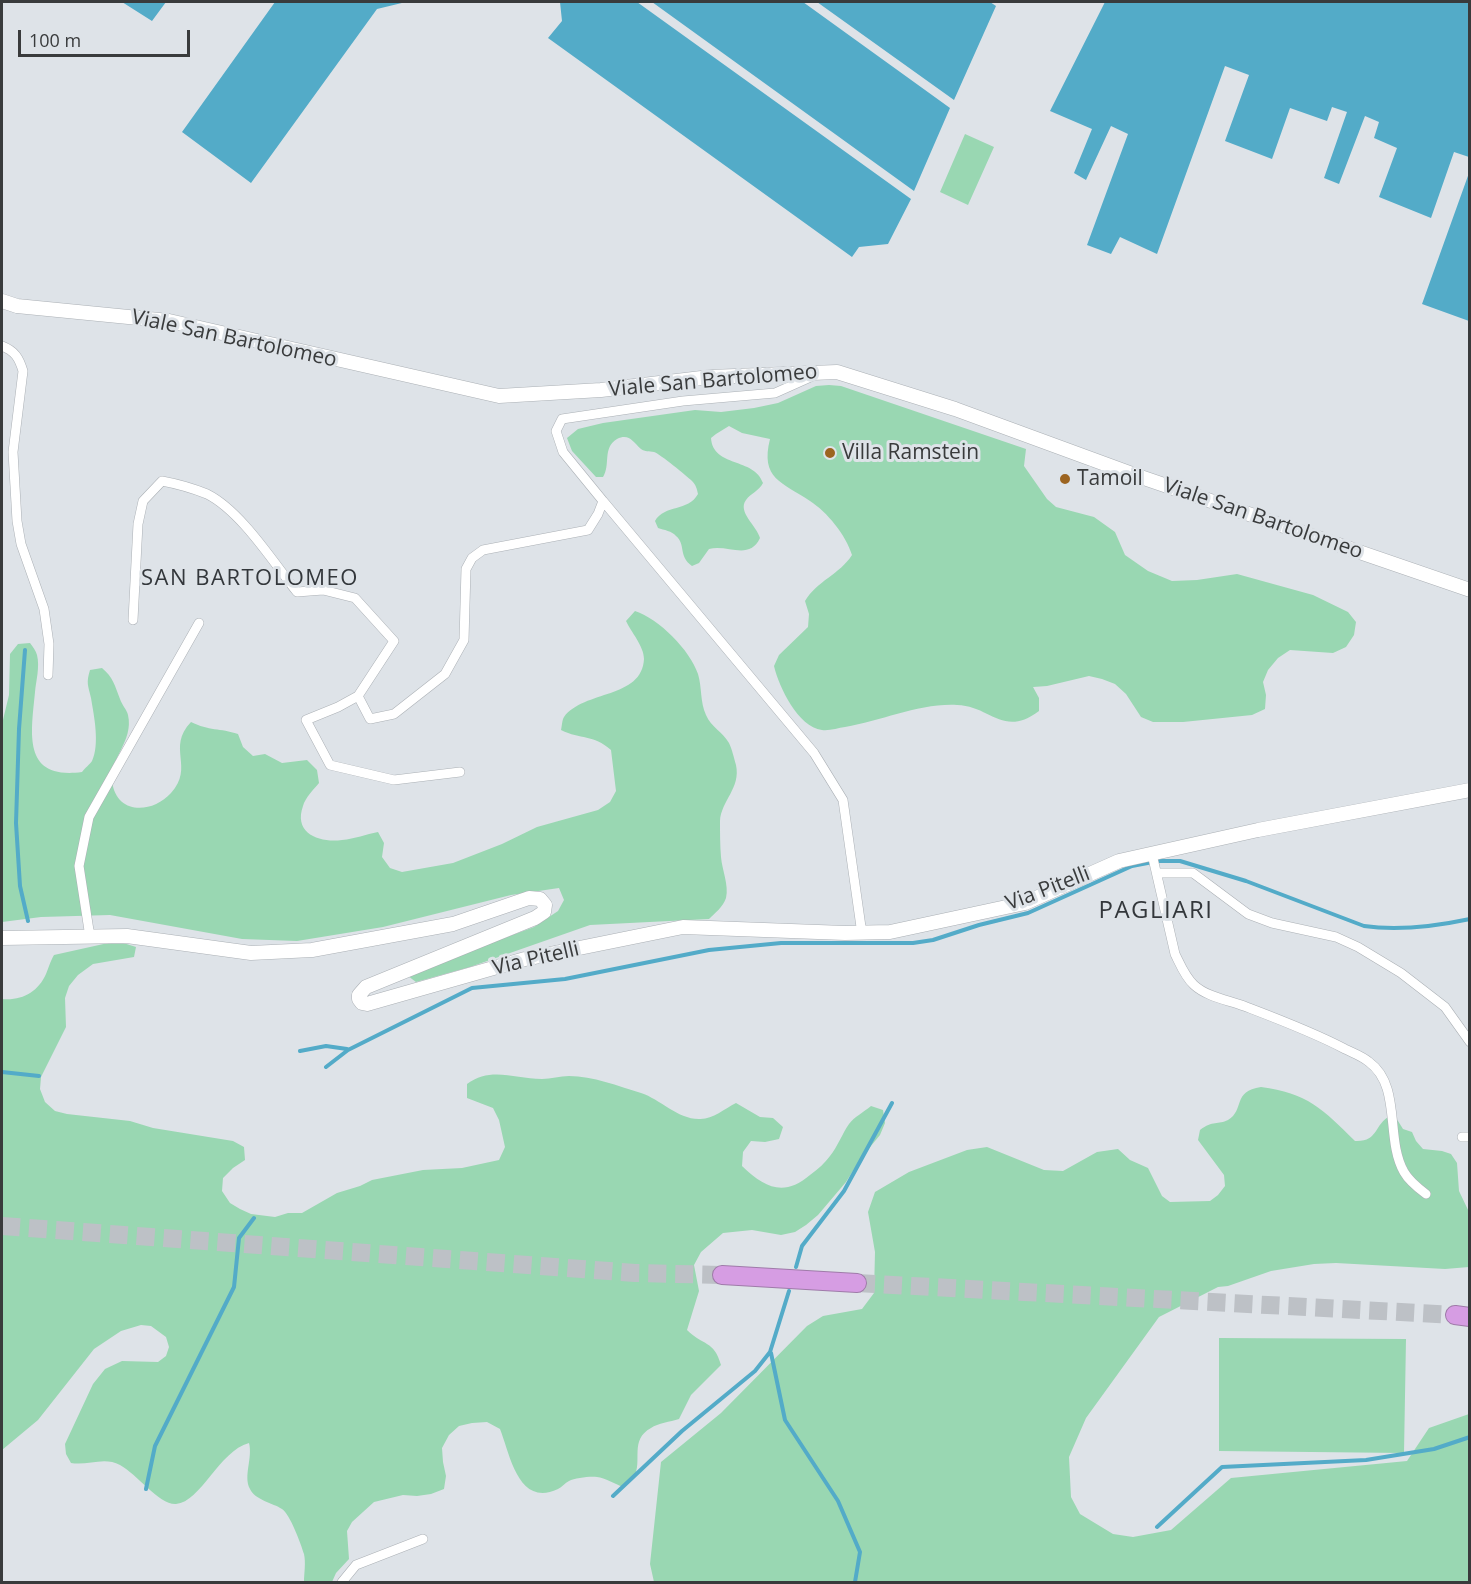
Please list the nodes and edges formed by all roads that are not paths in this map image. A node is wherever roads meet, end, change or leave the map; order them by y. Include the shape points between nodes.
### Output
1 (2, 301) edge
2 (2, 346) edge
3 (824, 371) junction
4 (603, 501) junction
5 (1470, 590) edge
6 (134, 620) dead end
7 (200, 623) dead end
8 (48, 675) dead end
9 (358, 696) junction
10 (460, 772) dead end
11 (1470, 790) edge
12 (1153, 854) junction
13 (1157, 871) junction
14 (862, 934) junction
15 (90, 937) junction
16 (2, 939) edge
17 (1470, 1042) edge
18 (1426, 1194) dead end
19 (722, 1275) tunnel mouth
20 (857, 1283) tunnel mouth
21 (423, 1539) dead end
22 (342, 1582) edge

1 - 3 street, Viale San Bartolomeo via 17,306 169,321 498,396
2 - 8 street via 15,353 22,371 13,452 17,521 44,609
3 - 4 street via 775,393 683,401 562,419 556,431 563,452
3 - 5 street, Viale San Bartolomeo via 956,409
4 - 9 street via 588,530 483,550 472,558 466,568 464,640 445,674 394,714 370,719
4 - 14 street via 814,753 843,800
6 - 9 street via 138,524 143,501 162,481 184,486 209,495 239,519 297,592 323,590 356,598 394,641
7 - 15 street via 89,817 79,866
9 - 10 street via 306,720 330,765 394,780
11 - 12 street, Via Pitelli
12 - 13 street
12 - 14 street, Via Pitelli via 1119,861 1025,903 890,932
13 - 17 street via 1193,873 1248,914 1336,937 1358,947 1401,973 1445,1007
13 - 18 street via 1175,954 1194,986 1323,1037 1369,1062 1383,1076 1389,1090 1403,1172
14 - 15 street, Via Pitelli via 683,927 525,959 367,1004 359,999 366,987 535,918 544,912 545,905 540,899 529,898 453,924 312,950 251,953 127,936
15 - 16 street, Via Pitelli
19 - 20 highway
21 - 22 street via 356,1565

